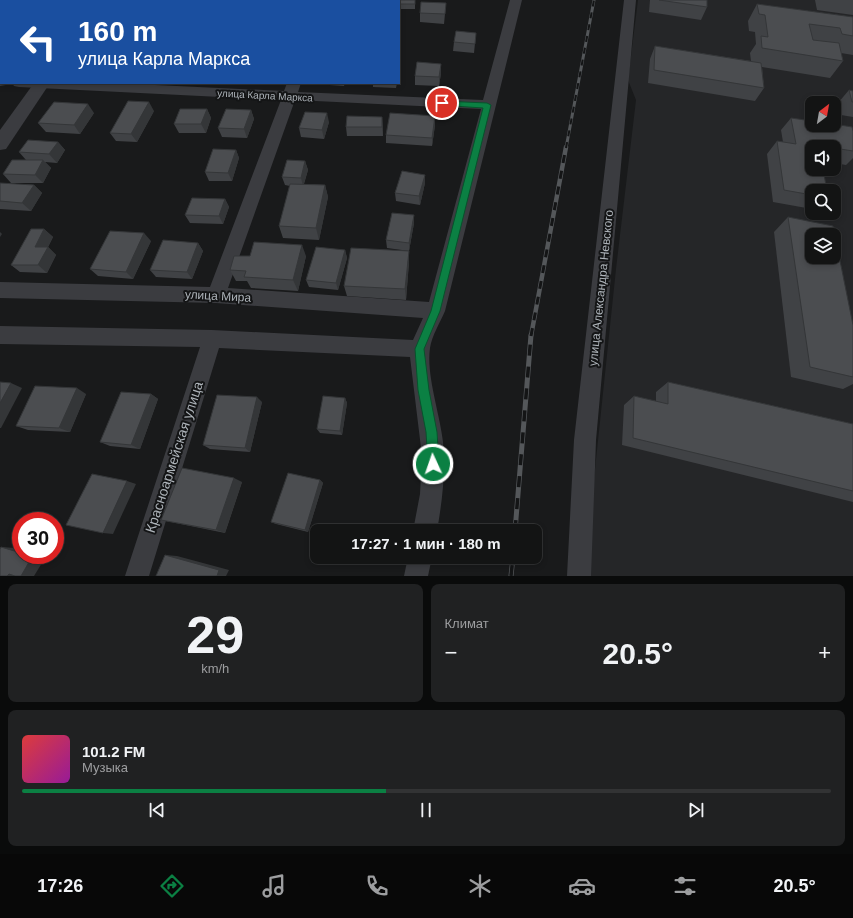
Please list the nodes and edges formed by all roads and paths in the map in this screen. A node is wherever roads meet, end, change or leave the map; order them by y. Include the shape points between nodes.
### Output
1 (516, 0) edge
2 (630, 0) edge
3 (42, 84) edge
4 (292, 90) edge
5 (487, 105) junction
6 (0, 144) edge
7 (0, 290) edge
8 (216, 295) junction
9 (436, 311) junction
10 (0, 335) edge
11 (212, 339) junction
12 (419, 349) junction
13 (427, 524) edge
14 (419, 564) edge
15 (137, 576) edge
16 (416, 576) edge
17 (579, 576) edge

1 - 5 street
2 - 17 street, улица Александра Невского via 585,440
3 - 4 street, улица Карла Маркса
3 - 6 street
4 - 5 street, улица Карла Маркса
4 - 8 street
5 - 9 street
7 - 8 street, улица Мира
8 - 9 street, улица Мира
9 - 12 street
10 - 11 street
11 - 12 street
11 - 15 street, Красноармейская улица
12 - 13 street via 432,432 431,505
14 - 16 street

